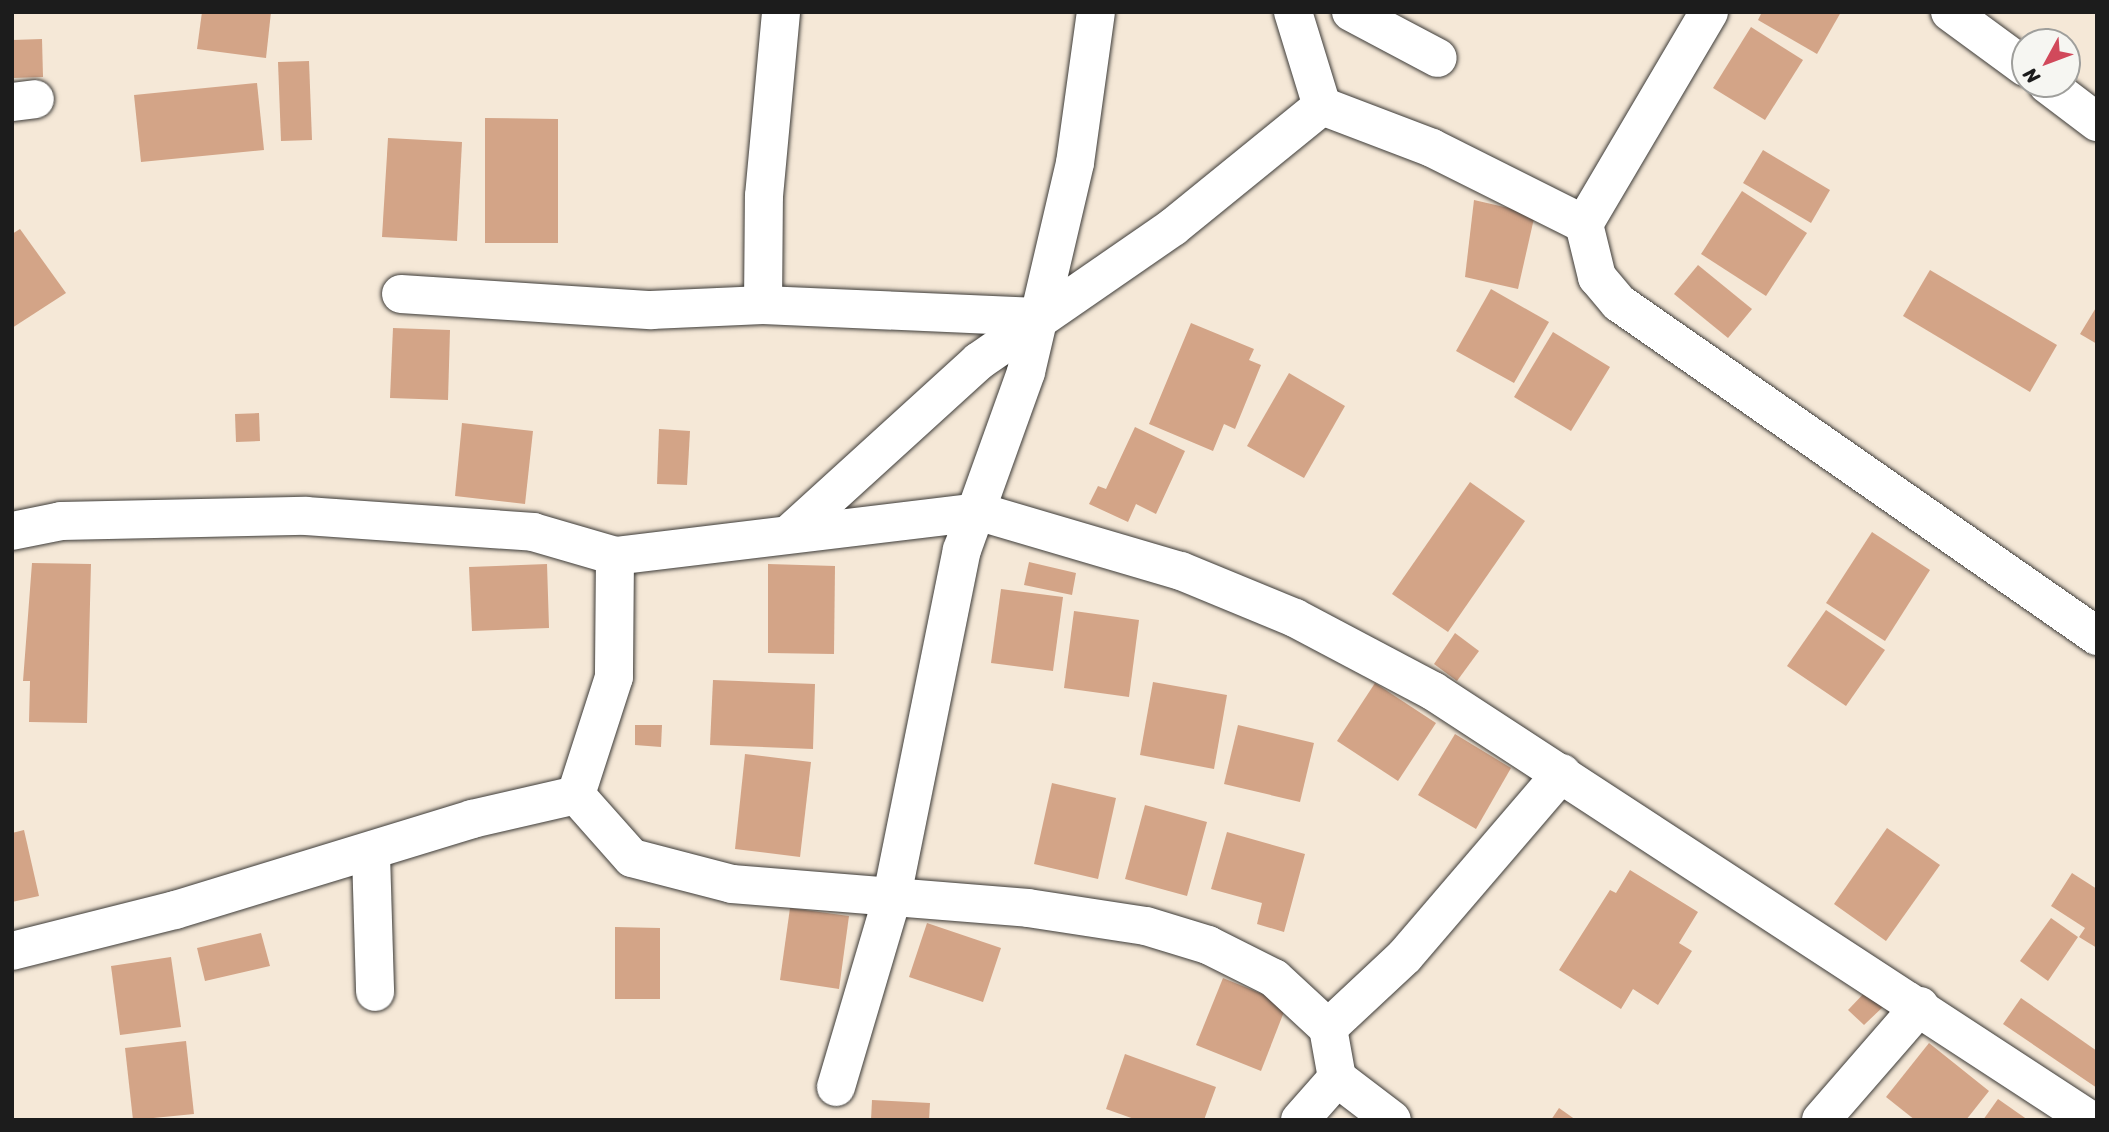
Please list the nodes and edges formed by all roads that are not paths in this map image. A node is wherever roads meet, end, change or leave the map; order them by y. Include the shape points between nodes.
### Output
1 (781, 12) edge
2 (1096, 12) edge
3 (1293, 12) edge
4 (1351, 12) edge
5 (1709, 12) edge
6 (1950, 12) edge
7 (2011, 57) edge
8 (1438, 58) dead end
9 (2065, 98) edge
10 (1322, 106) junction
11 (2097, 122) edge
12 (1584, 224) junction
13 (401, 294) dead end
14 (763, 305) junction
15 (1038, 317) junction
16 (980, 512) junction
17 (12, 531) edge
18 (789, 534) junction
19 (615, 556) junction
20 (2097, 636) edge
21 (1562, 773) junction
22 (576, 795) junction
23 (371, 854) junction
24 (891, 901) junction
25 (12, 951) edge
26 (375, 992) dead end
27 (1920, 1006) junction
28 (1328, 1028) junction
29 (1337, 1078) junction
30 (836, 1087) dead end
31 (1300, 1120) edge
32 (1392, 1120) edge
33 (1821, 1120) edge
34 (2090, 1120) edge

1 - 14 street via 764,195
2 - 15 street via 1075,163
3 - 10 street
4 - 8 street
5 - 12 street
6 - 7 street
9 - 11 street
10 - 12 street via 1432,148
10 - 15 street via 1174,227
12 - 20 street via 1597,276 1619,303
13 - 14 street via 651,310
14 - 15 street
15 - 16 street
15 - 18 street via 979,361
16 - 18 street
16 - 21 street via 1181,571 1295,618 1433,691
16 - 24 street via 962,550
17 - 19 street via 61,522 306,516 533,532
18 - 19 street
19 - 22 street via 614,677
21 - 27 street
21 - 28 street via 1405,956
22 - 23 street via 472,819
22 - 24 street via 632,858 732,884
23 - 25 street
23 - 26 street
24 - 28 street via 1028,908 1146,926 1208,945 1274,978
24 - 30 street
27 - 33 street
27 - 34 street
28 - 29 street
29 - 31 street
29 - 32 street

